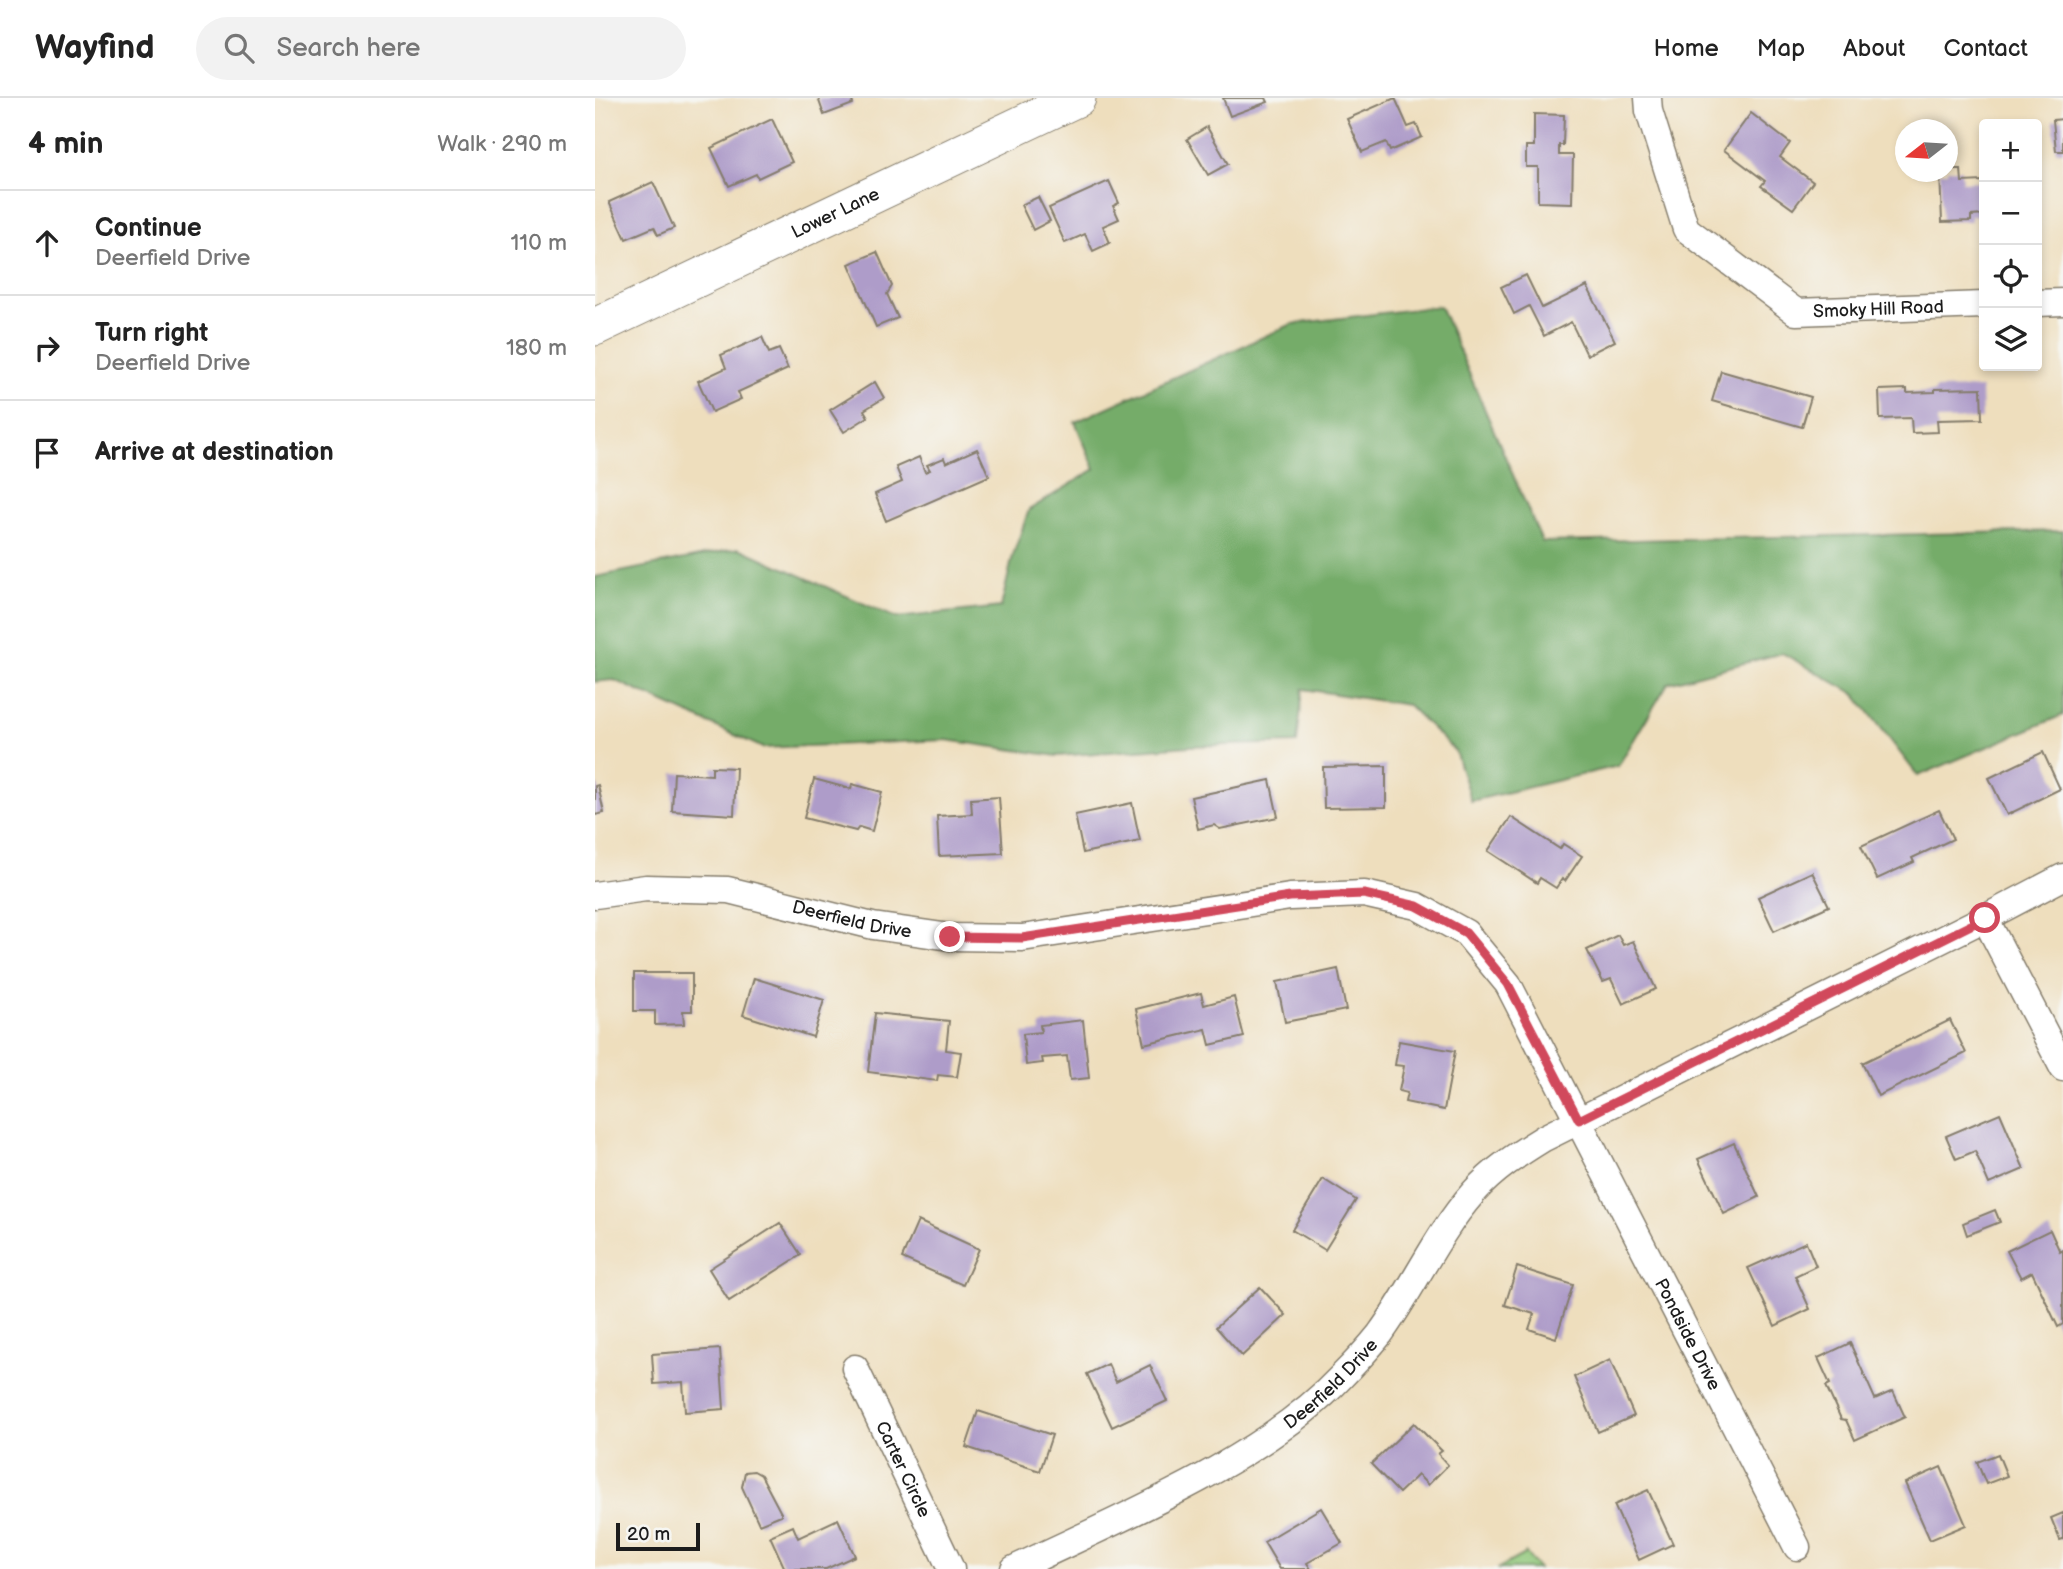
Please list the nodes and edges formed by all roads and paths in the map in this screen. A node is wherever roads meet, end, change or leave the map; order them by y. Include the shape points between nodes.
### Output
1 (1077, 98) edge
2 (1648, 98) edge
3 (2063, 302) edge
4 (2042, 303) edge
5 (1979, 305) edge
6 (595, 327) edge
7 (2063, 877) edge
8 (595, 895) edge
9 (1985, 918) junction
10 (2063, 1068) edge
11 (1579, 1120) junction
12 (855, 1368) dead end
13 (1797, 1547) dead end
14 (951, 1569) edge
15 (1014, 1569) edge

1 - 6 street, Lower Lane
2 - 5 street, Smoky Hill Road via 1686,229 1796,312
3 - 4 street
7 - 9 street, Deerfield Drive
8 - 11 street, Deerfield Drive via 646,888 728,890 873,926 950,937 1022,938 1290,897 1364,894 1404,903 1466,933 1508,984
9 - 10 street
9 - 11 street, Deerfield Drive
11 - 13 street, Pondside Drive
11 - 15 street, Deerfield Drive via 1506,1162 1474,1192 1379,1334 1339,1380 1297,1417 1196,1479
12 - 14 street, Carter Circle

